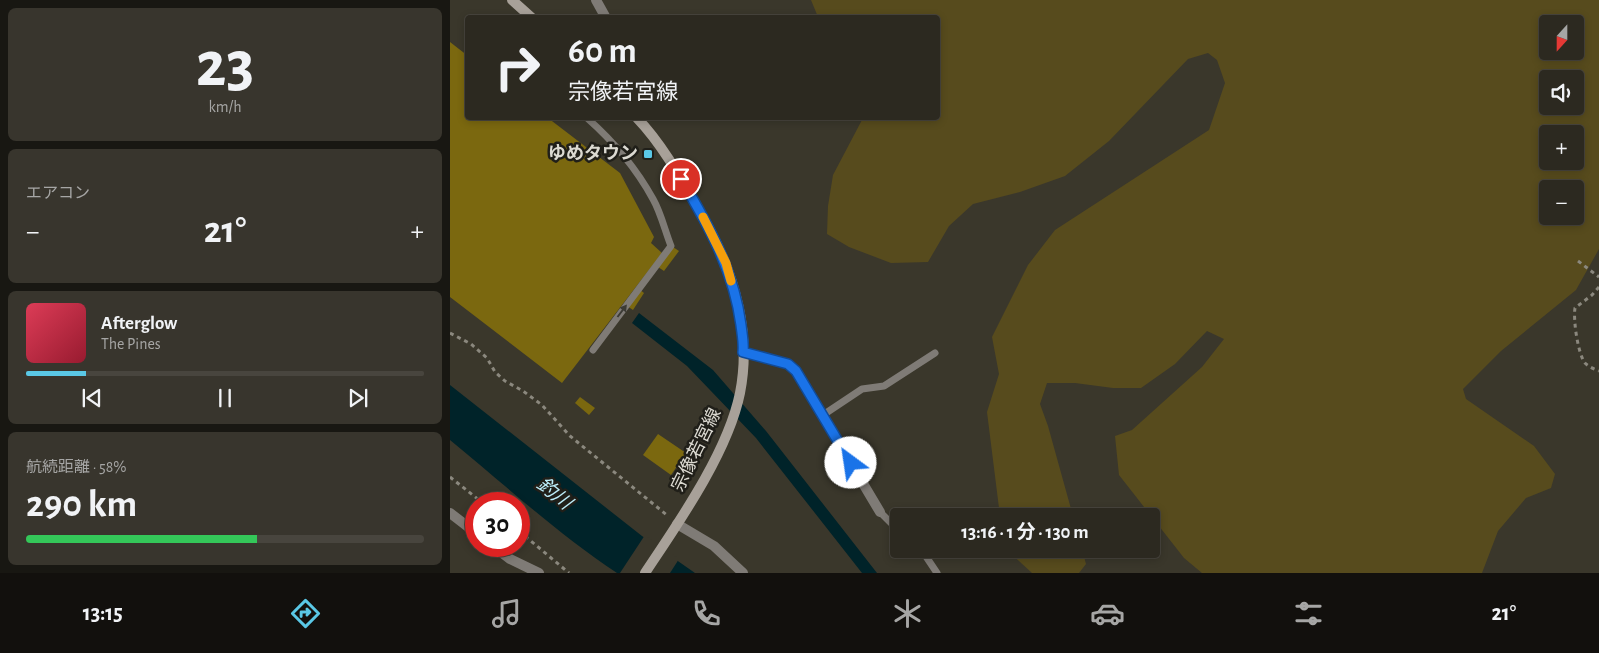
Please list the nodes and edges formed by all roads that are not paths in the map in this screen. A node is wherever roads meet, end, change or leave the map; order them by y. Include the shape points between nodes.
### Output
1 (512, 0) edge
2 (596, 0) edge
3 (529, 15) edge
4 (604, 15) edge
5 (590, 120) edge
6 (638, 120) edge
7 (593, 350) dead end
8 (743, 352) junction
9 (935, 352) dead end
10 (823, 415) junction
11 (880, 512) joint
12 (450, 513) edge
13 (890, 522) edge
14 (465, 525) edge
15 (676, 526) junction
16 (506, 557) edge
17 (927, 558) edge
18 (539, 573) edge
19 (646, 573) edge
20 (743, 573) edge
21 (937, 573) edge

1 - 3 main road
2 - 4 street
7 -> 5 lane via 671,246 650,193 631,165
6 - 8 main road, 宗像若宮線 via 694,201 726,263 739,307
8 - 10 street via 788,364 796,371
8 - 15 main road, 宗像若宮線 via 740,392 734,414 720,448
9 - 10 lane via 884,386 862,389
10 - 11 street
11 - 13 lane
12 - 14 street
15 - 19 main road, 宗像若宮線
15 - 20 street via 714,546
16 - 18 street
17 - 21 lane

